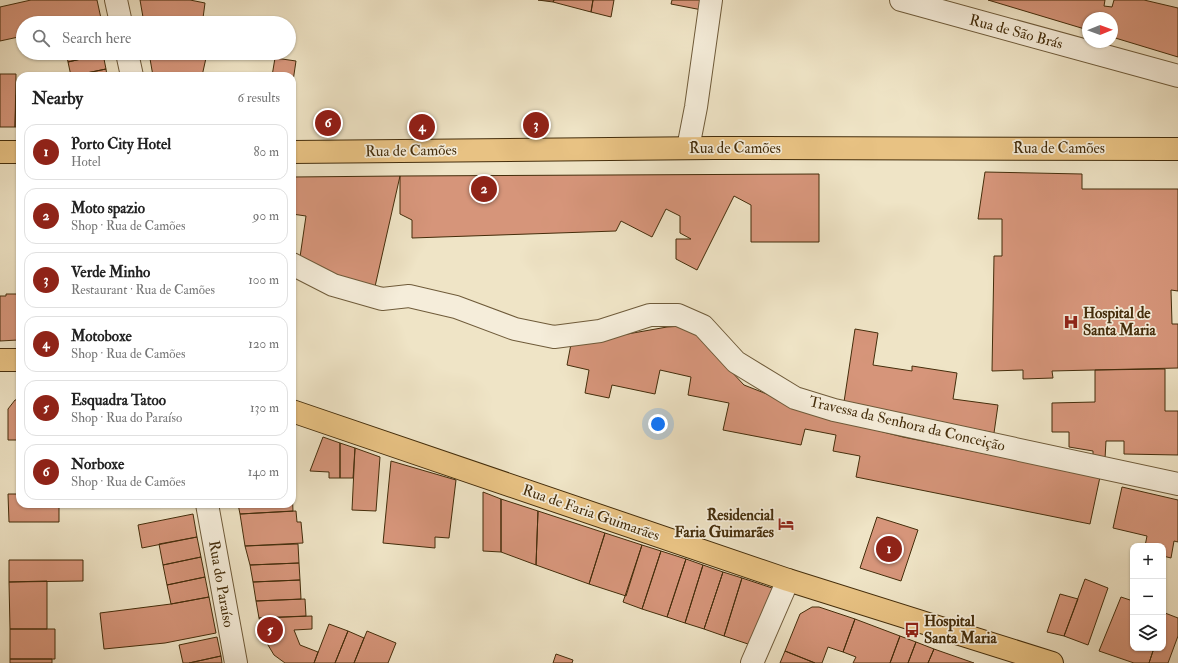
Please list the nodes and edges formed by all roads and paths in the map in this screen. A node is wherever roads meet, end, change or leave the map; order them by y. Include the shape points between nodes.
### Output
1 (116, 0) edge
2 (711, 0) edge
3 (901, 0) edge
4 (119, 16) edge
5 (129, 60) edge
6 (131, 72) edge
7 (1178, 76) edge
8 (688, 148) junction
9 (1178, 148) edge
10 (0, 152) edge
11 (16, 152) edge
12 (296, 152) edge
13 (296, 266) edge
14 (0, 360) edge
15 (16, 360) edge
16 (296, 412) edge
17 (1178, 484) edge
18 (208, 508) edge
19 (788, 580) junction
20 (236, 663) edge
21 (752, 663) edge
22 (1052, 663) edge

1 - 4 street
2 - 8 street
3 - 7 street, Rua de São Brás
5 - 6 street
8 - 9 main road, Rua de Camões
8 - 12 main road, Rua de Camões
10 - 11 main road
13 - 17 street, Travessa da Senhora da Conceição via 332,285 382,299 409,296 456,307 515,329 554,337 600,331 650,315 678,315 703,326 736,362 795,398 834,410
14 - 15 main road
16 - 19 main road, Rua de Faria Guimarães
18 - 20 street, Rua do Paraíso
19 - 21 street
19 - 22 main road, Rua de Faria Guimarães

